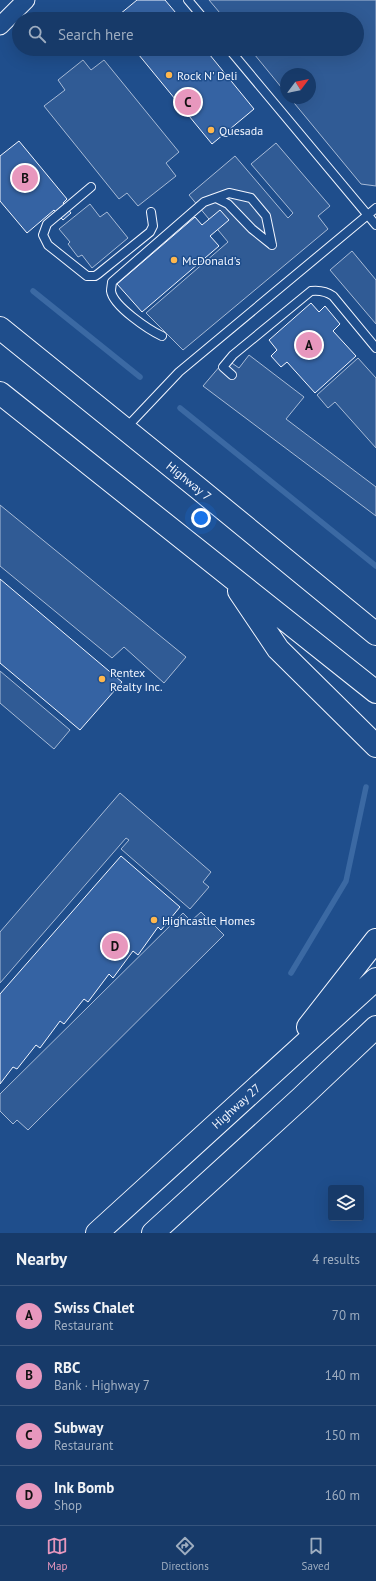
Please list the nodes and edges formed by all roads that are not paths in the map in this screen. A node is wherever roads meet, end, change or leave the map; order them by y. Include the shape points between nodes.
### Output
1 (188, 0) edge
2 (23, 1) edge
3 (13, 12) edge
4 (198, 12) edge
5 (12, 13) edge
6 (0, 26) edge
7 (235, 56) edge
8 (91, 188) dead end
9 (216, 198) junction
10 (376, 208) edge
11 (151, 212) dead end
12 (367, 215) junction
13 (376, 225) edge
14 (0, 328) edge
15 (162, 336) dead end
16 (376, 348) edge
17 (232, 375) dead end
18 (0, 393) edge
19 (124, 429) junction
20 (227, 573) junction
21 (376, 634) edge
22 (376, 692) edge
23 (376, 746) edge
24 (376, 940) edge
25 (376, 979) edge
26 (376, 1027) edge
27 (376, 1046) edge
28 (274, 1071) junction
29 (301, 1098) junction
30 (97, 1233) edge
31 (153, 1233) edge

1 - 4 lane
2 - 3 street
5 - 6 street
7 - 12 lane
8 - 11 lane via 47,224 43,235 48,245 87,276 98,274 150,232 153,226
9 - 9 lane via 228,193 252,198 266,216 272,245 228,204
9 - 15 lane via 204,202 112,282 111,291 117,303
10 - 12 lane
12 - 13 lane
12 - 19 lane via 179,372
14 - 19 main road, Highway 7
16 - 17 lane via 333,296 319,290 311,291 233,355 223,367
18 - 20 main road
19 - 21 main road, Highway 7
20 - 22 main road
20 - 23 main road via 278,649
24 - 28 main road
25 - 28 main road, Highway 27
26 - 29 main road
27 - 29 main road
28 - 30 main road, Highway 27
29 - 31 main road

